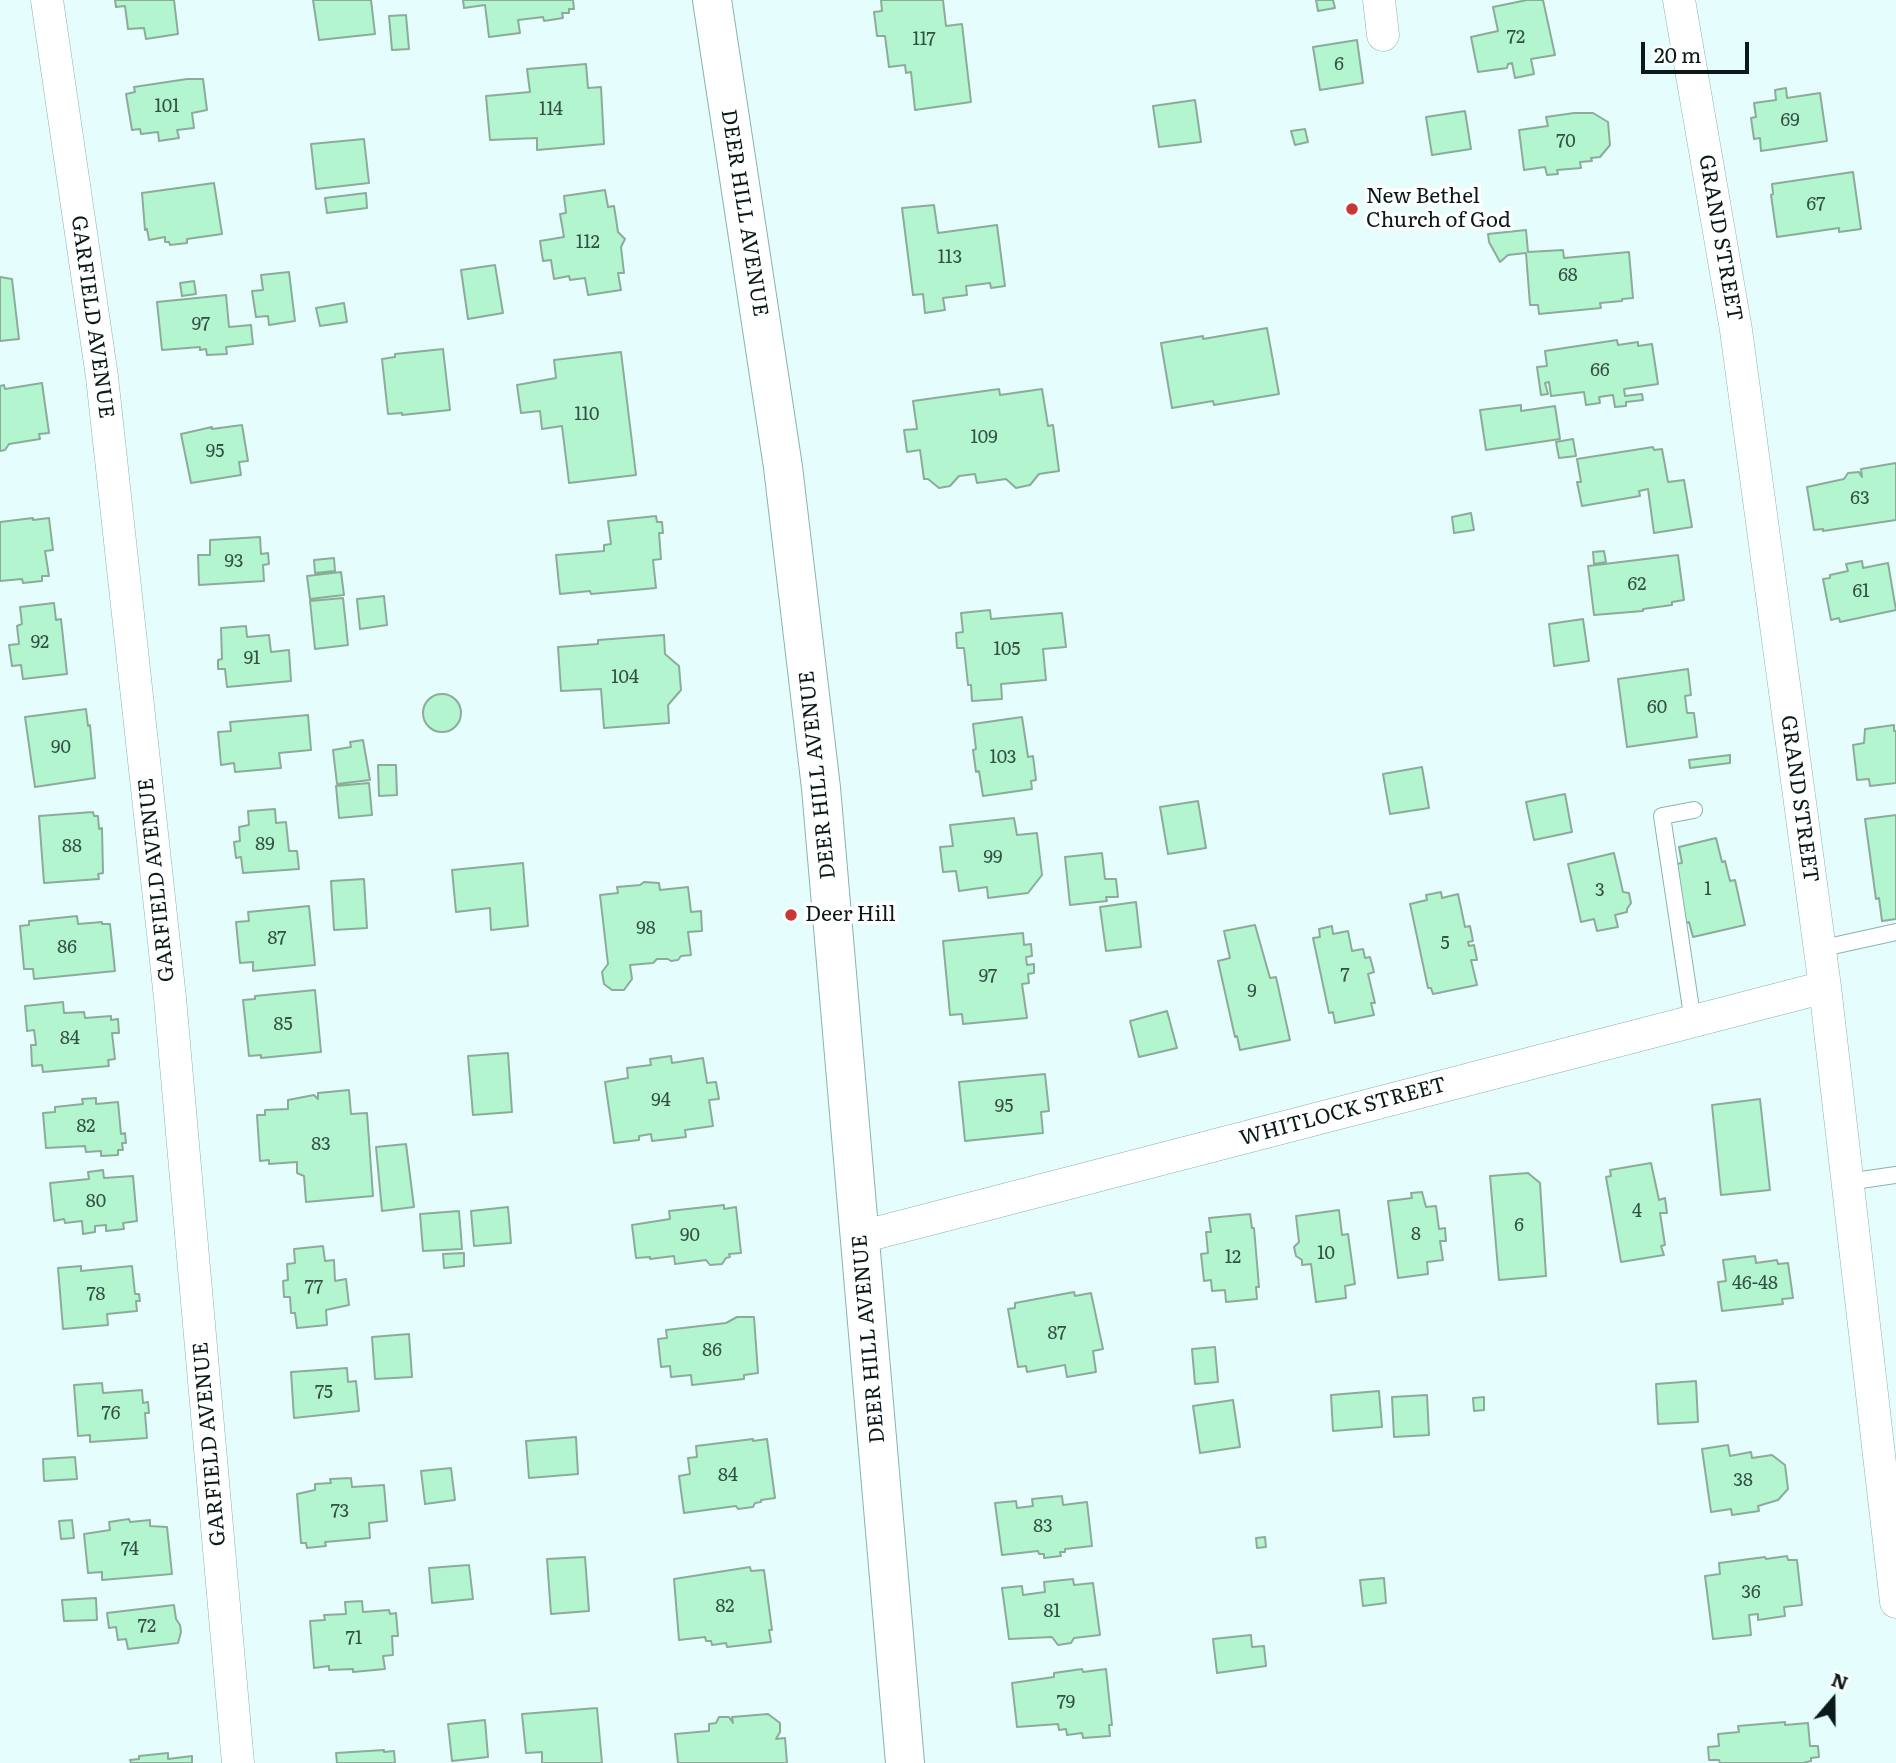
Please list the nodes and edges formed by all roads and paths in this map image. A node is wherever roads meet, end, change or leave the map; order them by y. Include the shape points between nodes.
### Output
1 (47, 0) edge
2 (712, 0) edge
3 (1379, 0) edge
4 (1679, 0) edge
5 (1383, 35) dead end
6 (1693, 810) dead end
7 (1896, 932) edge
8 (1819, 949) junction
9 (1825, 987) junction
10 (1693, 1021) junction
11 (1896, 1175) edge
12 (1847, 1182) junction
13 (861, 1237) junction
14 (1887, 1442) edge
15 (1896, 1602) edge
16 (238, 1763) edge
17 (905, 1763) edge

1 - 16 street, GARFIELD AVENUE via 102,377 169,984
2 - 13 street, DEER HILL AVENUE via 783,467 821,788
3 - 5 street
4 - 8 street, GRAND STREET via 1736,330
6 - 10 lane via 1662,816
7 - 8 lane
8 - 9 street, GRAND STREET
9 - 10 street, WHITLOCK STREET
9 - 12 street, GRAND STREET
10 - 13 street, WHITLOCK STREET
11 - 12 lane
12 - 14 street, GRAND STREET
13 - 17 street, DEER HILL AVENUE
14 - 15 street, GRAND STREET

